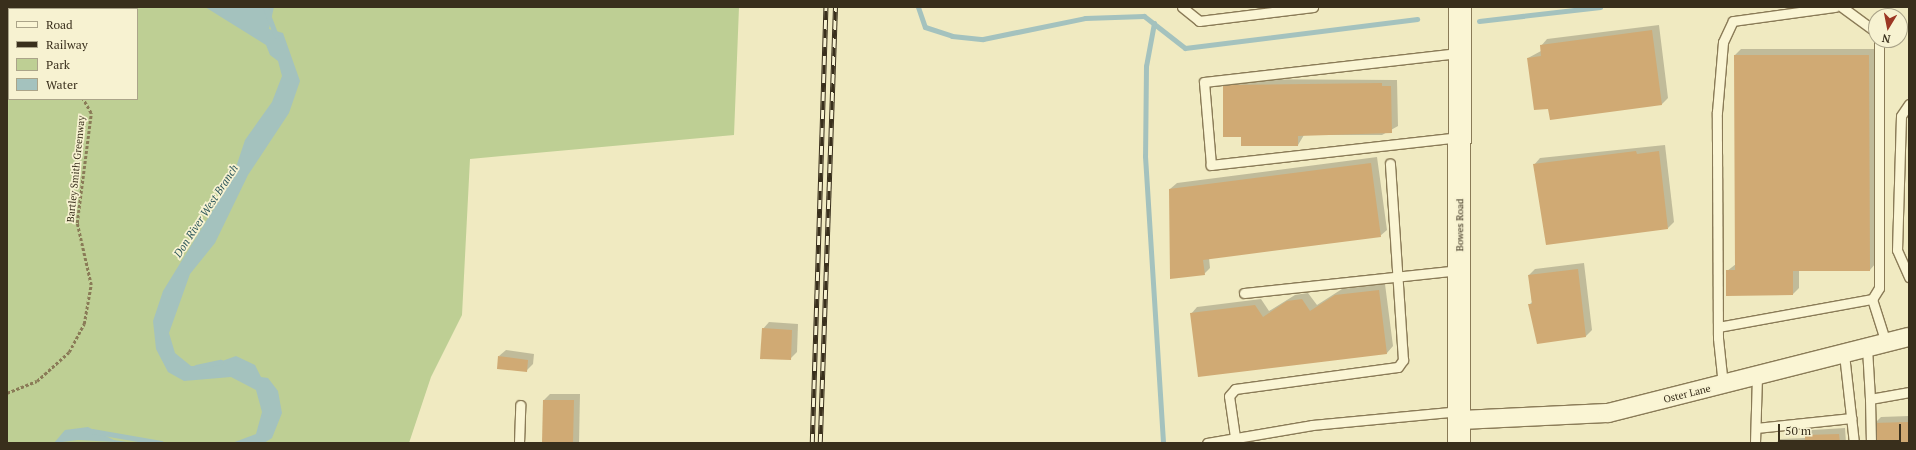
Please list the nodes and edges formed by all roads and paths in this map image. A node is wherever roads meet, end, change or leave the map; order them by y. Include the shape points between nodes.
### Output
1 (1182, 7) edge
2 (1314, 7) edge
3 (1460, 7) edge
4 (1835, 7) edge
5 (1842, 7) edge
6 (1868, 26) edge
7 (1879, 48) edge
8 (1460, 54) junction
9 (84, 100) edge
10 (1909, 104) edge
11 (1460, 137) junction
12 (1390, 163) dead end
13 (1460, 270) junction
14 (1909, 272) edge
15 (1400, 276) junction
16 (1909, 277) edge
17 (1244, 293) dead end
18 (1872, 299) junction
19 (1718, 327) junction
20 (1909, 337) edge
21 (1886, 343) junction
22 (1867, 348) junction
23 (1844, 354) junction
24 (1757, 377) junction
25 (1723, 385) junction
26 (1909, 392) edge
27 (7, 393) edge
28 (1870, 399) junction
29 (520, 405) dead end
30 (1460, 416) junction
31 (1852, 418) junction
32 (1756, 428) junction
33 (1235, 437) junction
34 (519, 443) edge
35 (1207, 443) edge
36 (1460, 443) edge
37 (1755, 443) edge
38 (1854, 443) edge
39 (1871, 443) edge

1 - 2 lane via 1199,21
3 - 8 street, Bowes Road
4 - 19 lane via 1732,22 1723,42 1717,112
5 - 6 lane
7 - 18 lane via 1879,288
8 - 11 street, Bowes Road
8 - 11 lane via 1204,82 1211,165
9 - 27 path, Bartley Smith Greenway via 91,114 77,223 91,285 84,324 70,352 37,381
10 - 14 lane via 1901,116 1897,250
11 - 13 street, Bowes Road
12 - 15 lane
13 - 15 lane
13 - 30 street, Bowes Road
14 - 16 lane
15 - 17 lane
15 - 33 lane via 1405,353 1398,367 1235,389 1229,396
18 - 19 lane
18 - 21 lane
19 - 25 lane
20 - 21 street, Oster Lane
21 - 22 street, Oster Lane
22 - 23 street, Oster Lane
22 - 28 lane
23 - 24 street, Oster Lane
23 - 31 lane
24 - 25 street, Oster Lane
24 - 32 lane
25 - 30 street, Oster Lane via 1608,413
26 - 28 lane
28 - 39 lane
29 - 34 lane
30 - 33 lane via 1312,425
30 - 36 street, Bowes Road
31 - 32 lane
31 - 38 lane
32 - 37 lane
33 - 35 lane

